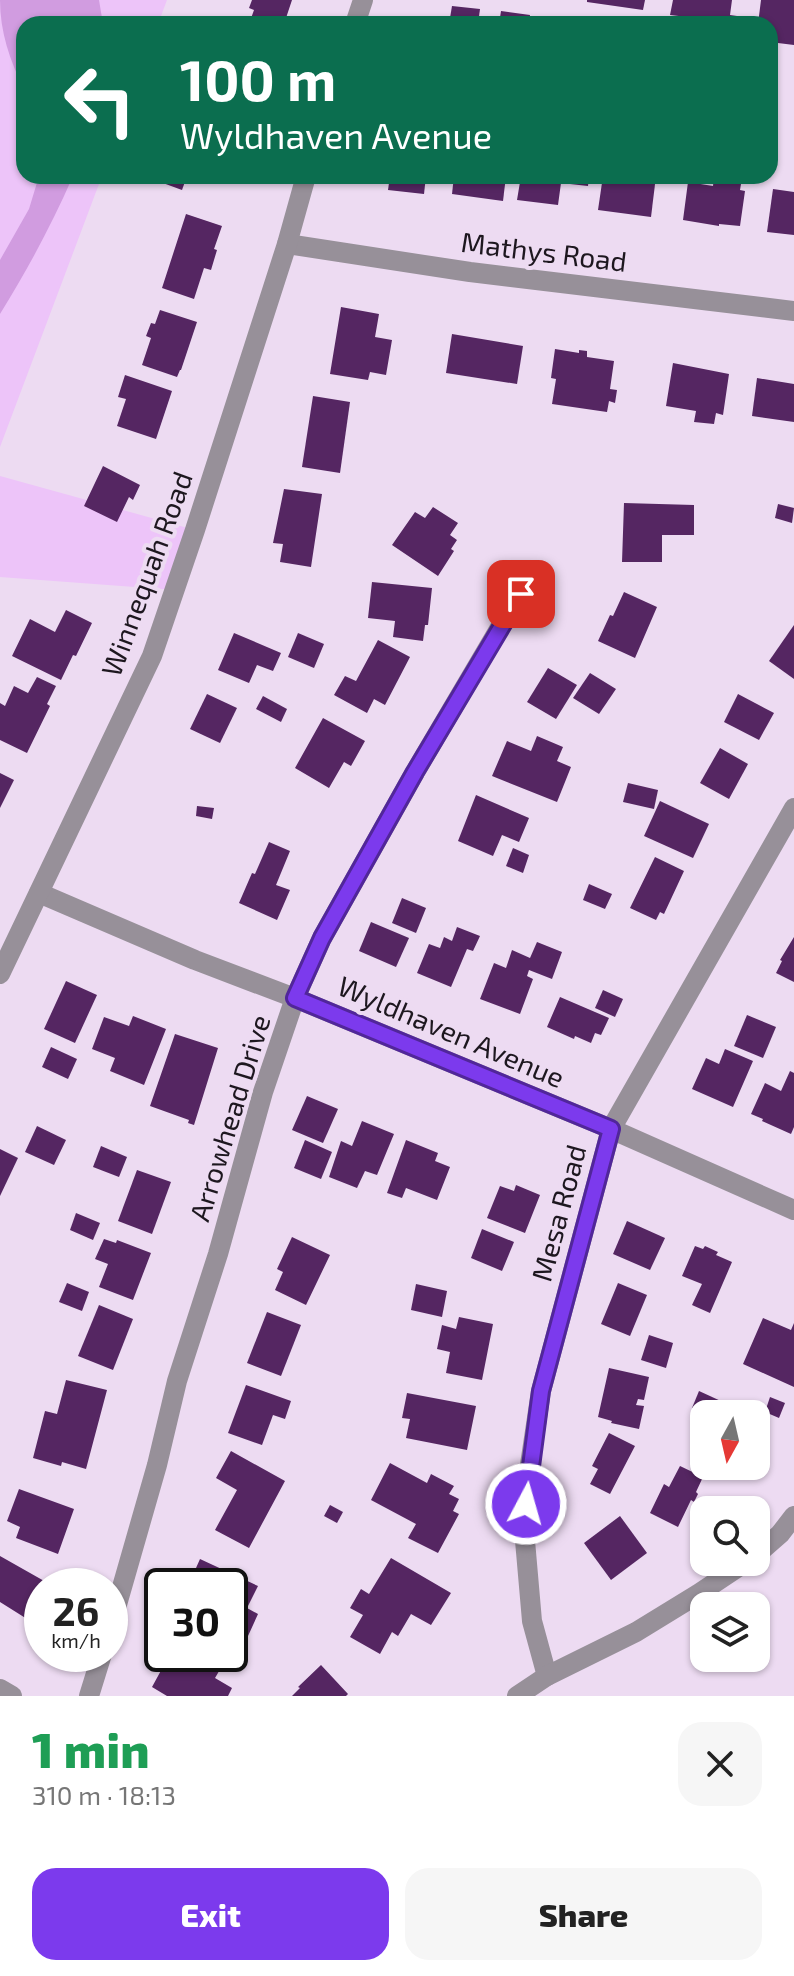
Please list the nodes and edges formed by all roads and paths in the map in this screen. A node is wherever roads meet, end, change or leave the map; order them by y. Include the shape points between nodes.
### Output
1 (304, 184) edge
2 (287, 244) junction
3 (794, 311) edge
4 (534, 574) dead end
5 (794, 808) edge
6 (39, 893) junction
7 (0, 974) edge
8 (295, 998) junction
9 (611, 1129) junction
10 (794, 1210) edge
11 (794, 1516) edge
12 (770, 1543) edge
13 (127, 1568) edge
14 (725, 1576) edge
15 (96, 1672) edge
16 (547, 1676) junction
17 (0, 1689) edge
18 (12, 1696) edge
19 (89, 1696) edge
20 (517, 1696) edge

1 - 2 street, Winnequah Road
2 - 3 street, Mathys Road
2 - 6 street, Winnequah Road via 152,656
4 - 8 street, Arrowhead Drive via 384,827
5 - 9 street, Mesa Road
6 - 7 street, Winnequah Road
6 - 8 street, Wyldhaven Avenue
8 - 9 street, Wyldhaven Avenue
8 - 13 street, Arrowhead Drive via 177,1381
9 - 10 street, Wyldhaven Avenue
9 - 16 street, Mesa Road via 541,1391 528,1478 524,1529 529,1591
11 - 12 street
14 - 16 street via 636,1632
15 - 19 street
16 - 20 street
17 - 18 street

